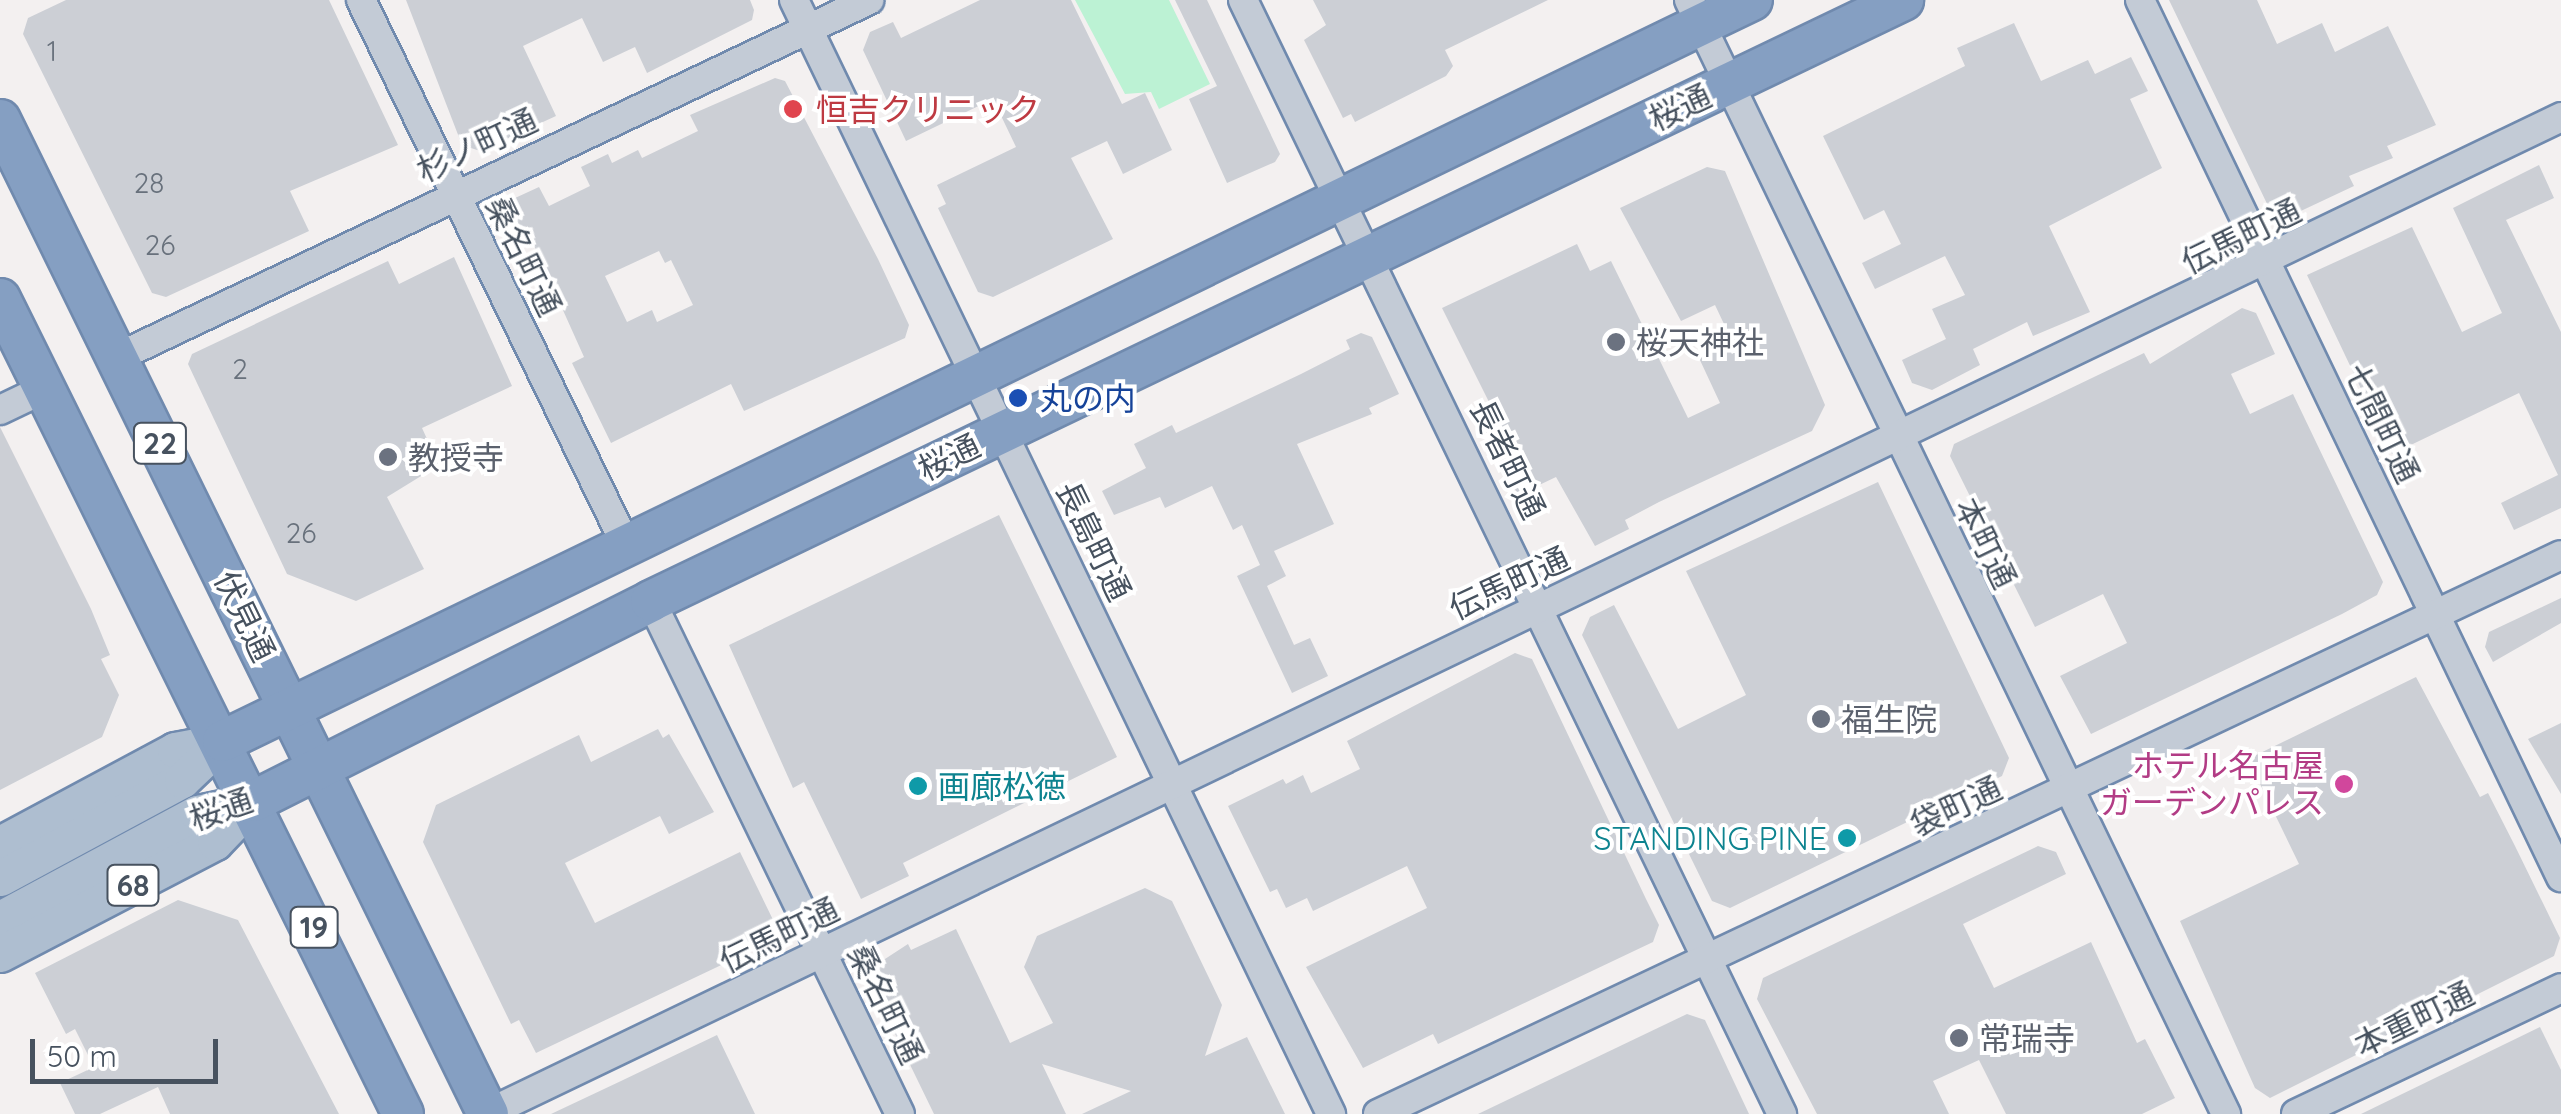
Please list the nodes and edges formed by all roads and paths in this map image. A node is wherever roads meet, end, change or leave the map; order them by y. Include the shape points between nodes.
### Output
1 (361, 0) edge
2 (794, 0) edge
3 (869, 0) edge
4 (1243, 0) edge
5 (1752, 0) edge
6 (1903, 0) edge
7 (2140, 0) edge
8 (1695, 12) edge
9 (808, 29) junction
10 (1729, 84) junction
11 (2561, 117) edge
12 (0, 120) edge
13 (455, 194) junction
14 (1341, 198) junction
15 (1369, 255) junction
16 (2266, 263) junction
17 (0, 299) edge
18 (118, 358) junction
19 (974, 376) junction
20 (44, 389) junction
21 (0, 410) edge
22 (1002, 432) junction
23 (1897, 438) junction
24 (625, 543) junction
25 (2561, 556) edge
26 (652, 601) junction
27 (1541, 607) junction
28 (2436, 616) junction
29 (290, 708) junction
30 (223, 741) junction
31 (318, 768) junction
32 (1174, 782) junction
33 (2067, 793) junction
34 (254, 800) junction
35 (0, 844) edge
36 (2561, 877) edge
37 (0, 878) edge
38 (0, 918) edge
39 (0, 954) edge
40 (822, 954) junction
41 (1709, 960) junction
42 (2561, 988) edge
43 (403, 1114) edge
44 (488, 1114) edge
45 (900, 1114) edge
46 (1331, 1114) edge
47 (1378, 1114) edge
48 (1782, 1114) edge
49 (2226, 1114) edge
50 (2296, 1114) edge

1 - 13 street, 桑名町通
2 - 9 street, 長島町通
3 - 9 street, 杉ノ町通
4 - 14 street, 長者町通
5 - 8 highway, 桜通
6 - 10 highway, 桜通
7 - 16 street, 七間町通
8 - 10 street, 本町通
8 - 14 highway, 桜通
9 - 13 street, 杉ノ町通
9 - 19 street, 長島町通
10 - 15 highway, 桜通
10 - 23 street, 本町通
11 - 16 street, 伝馬町通
12 - 18 highway, 伏見通 / 22
13 - 18 street, 杉ノ町通
13 - 24 street, 桑名町通
14 - 15 street, 長者町通
14 - 19 highway, 桜通
15 - 22 highway, 桜通
15 - 27 street, 長者町通
16 - 23 street, 伝馬町通
16 - 28 street, 七間町通
17 - 20 highway, 22
18 - 29 highway, 伏見通 / 22
19 - 22 street, 長島町通
19 - 24 highway, 桜通
20 - 21 street
20 - 30 highway, 22
22 - 26 highway, 桜通
22 - 32 street, 長島町通
23 - 27 street, 伝馬町通
23 - 33 street, 本町通
24 - 29 highway, 桜通
25 - 28 street, 袋町通
26 - 31 highway, 桜通
26 - 40 street, 桑名町通
27 - 32 street, 伝馬町通
27 - 41 street, 長者町通
28 - 33 street, 袋町通
28 - 36 street, 七間町通
29 - 30 highway, 桜通
29 - 31 highway, 伏見通 / 22
30 - 34 highway, 19
30 - 35 main road via 175,750
30 - 37 main road, 桜通 / 68 via 182,780
31 - 34 highway, 桜通
31 - 44 highway, 伏見通 / 19
32 - 40 street, 伝馬町通
32 - 46 street, 長島町通
33 - 41 street, 袋町通
33 - 49 street, 本町通
34 - 38 main road, 桜通 / 68 via 197,814
34 - 39 main road, 68 via 215,842
34 - 43 highway, 19
40 - 44 street, 伝馬町通
40 - 45 street, 桑名町通
41 - 47 street, 袋町通
41 - 48 street, 長者町通
42 - 50 street, 本重町通

